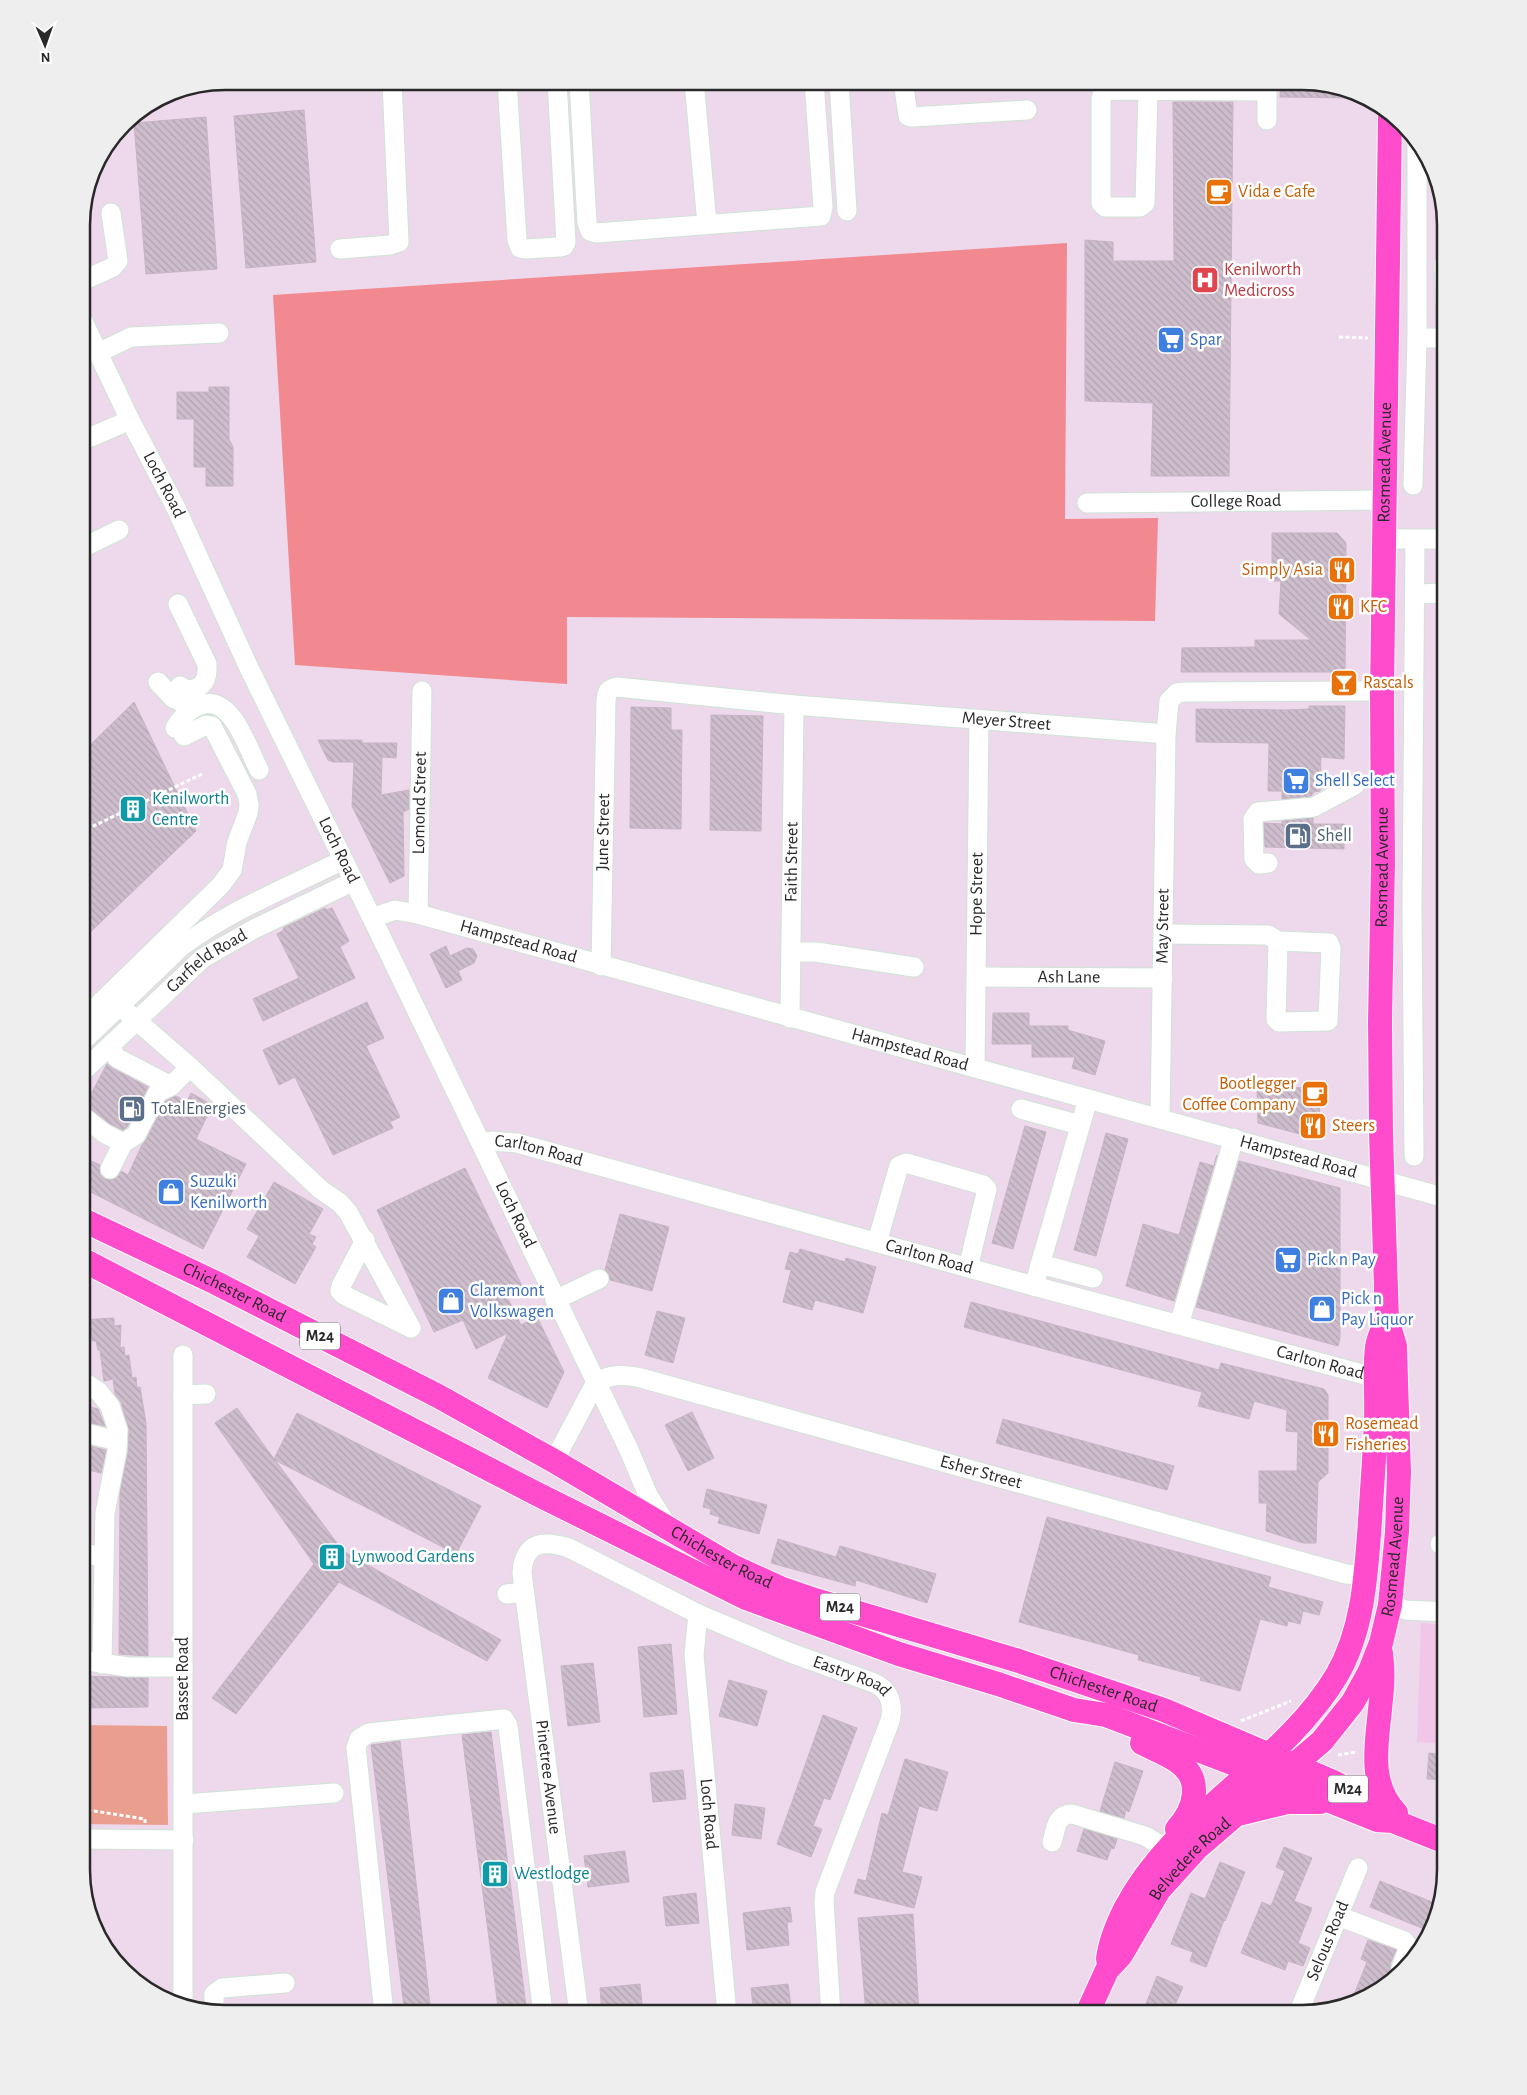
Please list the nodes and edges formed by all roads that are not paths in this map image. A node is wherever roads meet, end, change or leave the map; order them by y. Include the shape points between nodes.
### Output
1 (392, 90) edge
2 (508, 90) edge
3 (558, 90) edge
4 (580, 90) edge
5 (695, 90) edge
6 (815, 90) edge
7 (840, 90) edge
8 (904, 90) edge
9 (1172, 90) edge
10 (1267, 90) edge
11 (1148, 91) junction
12 (1027, 110) dead end
13 (1267, 120) dead end
14 (1390, 123) edge
15 (1417, 154) edge
16 (847, 211) dead end
17 (111, 213) dead end
18 (707, 224) junction
19 (340, 249) dead end
20 (1437, 264) edge
21 (1416, 265) junction
22 (1388, 266) junction
23 (90, 277) edge
24 (220, 333) dead end
25 (90, 336) edge
26 (1417, 338) junction
27 (1437, 338) edge
28 (98, 352) junction
29 (1387, 404) junction
30 (1414, 404) junction
31 (130, 420) junction
32 (90, 437) edge
33 (1414, 486) dead end
34 (1385, 500) junction
35 (1087, 503) dead end
36 (119, 530) dead end
37 (1385, 539) junction
38 (1415, 540) junction
39 (1437, 540) edge
40 (90, 544) edge
41 (1437, 593) edge
42 (1414, 594) junction
43 (178, 604) dead end
44 (158, 682) dead end
45 (180, 686) dead end
46 (422, 691) dead end
47 (1382, 691) junction
48 (606, 700) joint
49 (794, 705) junction
50 (194, 708) junction
51 (979, 720) junction
52 (1166, 734) junction
53 (259, 770) dead end
54 (1355, 785) dead end
55 (343, 860) junction
56 (1268, 863) dead end
57 (354, 881) junction
58 (1382, 909) junction
59 (1412, 909) junction
60 (418, 914) junction
61 (372, 918) junction
62 (1164, 934) junction
63 (1278, 941) junction
64 (790, 952) junction
65 (602, 966) junction
66 (914, 967) dead end
67 (977, 977) junction
68 (1163, 978) junction
69 (121, 1007) junction
70 (790, 1018) junction
71 (90, 1019) edge
72 (136, 1020) junction
73 (90, 1035) edge
74 (110, 1047) junction
75 (90, 1065) edge
76 (190, 1067) junction
77 (975, 1068) junction
78 (171, 1086) junction
79 (1088, 1098) junction
80 (1021, 1109) dead end
81 (1160, 1118) junction
82 (90, 1122) edge
83 (1080, 1125) junction
84 (1234, 1138) junction
85 (123, 1143) junction
86 (481, 1143) junction
87 (1414, 1156) dead end
88 (110, 1168) dead end
89 (1382, 1180) junction
90 (1437, 1195) edge
91 (90, 1223) edge
92 (365, 1240) junction
93 (876, 1242) junction
94 (90, 1264) edge
95 (1040, 1264) junction
96 (968, 1268) junction
97 (1093, 1278) dead end
98 (599, 1279) dead end
99 (1034, 1286) junction
100 (555, 1300) junction
101 (1387, 1319) junction
102 (1179, 1325) junction
103 (183, 1355) dead end
104 (1377, 1378) junction
105 (596, 1382) junction
106 (90, 1386) edge
107 (206, 1394) dead end
108 (183, 1395) junction
109 (90, 1434) edge
110 (118, 1441) junction
111 (554, 1461) junction
112 (1399, 1486) junction
113 (670, 1530) junction
114 (536, 1546) joint
115 (90, 1554) edge
116 (104, 1558) junction
117 (1366, 1575) junction
118 (1390, 1606) junction
119 (1437, 1612) edge
120 (698, 1614) junction
121 (1380, 1643) junction
122 (90, 1662) edge
123 (102, 1664) junction
124 (184, 1667) junction
125 (1074, 1710) junction
126 (1268, 1754) junction
127 (1250, 1771) junction
128 (1285, 1773) junction
129 (334, 1793) dead end
130 (184, 1804) junction
131 (1349, 1808) junction
132 (1236, 1815) junction
133 (1401, 1824) junction
134 (1437, 1838) edge
135 (90, 1839) edge
136 (184, 1840) junction
137 (1052, 1842) dead end
138 (1167, 1848) junction
139 (1358, 1868) dead end
140 (1338, 1916) junction
141 (1405, 1956) edge
142 (1107, 1970) junction
143 (284, 1983) dead end
144 (183, 1998) edge
145 (214, 2005) edge
146 (383, 2005) edge
147 (542, 2005) edge
148 (578, 2005) edge
149 (726, 2005) edge
150 (830, 2005) edge
151 (1091, 2005) edge
152 (1302, 2005) edge

1 - 19 street via 399,242
2 - 3 street via 517,240 520,248 525,249 560,248 566,242
4 - 18 street via 590,231
5 - 18 street
6 - 18 street via 821,216
7 - 16 street
8 - 12 street via 906,110 910,116
9 - 11 street
10 - 13 street
11 - 11 street via 1145,203 1140,208 1105,207 1100,199 1102,96 1108,91
14 - 22 main road, Rosmead Avenue
15 - 21 street
17 - 23 street via 118,261 113,267
20 - 21 street
21 - 22 street
21 - 26 street
22 - 29 main road, Rosmead Avenue
24 - 28 street via 131,337
25 - 28 street, Loch Road
26 - 27 street
26 - 30 street
28 - 31 street, Loch Road
29 - 30 street
29 - 34 main road, Rosmead Avenue
30 - 33 street
31 - 32 street
31 - 55 street, Loch Road via 176,508 249,668
34 - 35 street, College Road
34 - 37 main road, Rosmead Avenue
36 - 40 street
37 - 38 street
37 - 47 main road, Rosmead Avenue
38 - 39 street
38 - 42 street
41 - 42 street
42 - 59 street
43 - 45 street via 207,664 208,673 201,686 187,690
44 - 50 street via 173,698
46 - 60 street, Lomond Street
47 - 52 street via 1177,693 1167,706
47 - 58 main road, Rosmead Avenue
48 - 49 street, Meyer Street via 608,690 617,687
48 - 65 street, June Street
49 - 51 street, Meyer Street
49 - 64 street, Faith Street
50 - 53 street via 212,703 228,711
50 - 71 street via 179,721 179,732 212,726 247,794 248,813 229,875 97,1006
51 - 52 street, Meyer Street
51 - 67 street, Hope Street
52 - 62 street, May Street
54 - 56 street via 1314,807 1258,812 1254,819 1254,859 1259,864
55 - 57 street, Loch Road
55 - 69 street, Garfield Road via 198,935
57 - 61 street, Loch Road
57 - 72 street, Garfield Road via 220,947 186,972
58 - 59 street
58 - 89 main road, Rosmead Avenue
59 - 87 street
60 - 61 street, Hampstead Road via 395,910
60 - 65 street, Hampstead Road
61 - 86 street, Loch Road
62 - 63 street via 1268,935
62 - 68 street, May Street
63 - 63 street via 1320,941 1331,945 1328,1021 1279,1022 1276,1019
64 - 66 street via 816,952
64 - 70 street, Faith Street
65 - 70 street, Hampstead Road
67 - 68 street, Ash Lane
67 - 77 street, Hope Street
68 - 81 street, May Street
69 - 72 street
69 - 73 street, Garfield Road
70 - 77 street, Hampstead Road
72 - 74 street, Garfield Road
72 - 76 street
74 - 75 street, Garfield Road
74 - 78 street via 117,1058
76 - 78 street
76 - 92 street via 280,1153 340,1203
77 - 79 street, Hampstead Road
78 - 85 street via 158,1092 136,1135
79 - 81 street, Hampstead Road
79 - 83 street
80 - 83 street
81 - 84 street, Hampstead Road
82 - 85 street
83 - 95 street
84 - 89 street, Hampstead Road
84 - 102 street
85 - 88 street
86 - 93 street, Carlton Road via 492,1140 517,1143
86 - 100 street, Loch Road
89 - 90 street, Hampstead Road
89 - 101 main road, Rosmead Avenue
91 - 111 main road, Chichester Road / M24 via 216,1283 429,1392
92 - 92 street via 391,1289 411,1328 340,1291
93 - 96 street, Carlton Road
93 - 96 street via 899,1166 906,1163 983,1185 987,1189
94 - 125 main road, Chichester Road / M24 via 746,1598 849,1637
95 - 97 street
95 - 99 street
96 - 99 street, Carlton Road
98 - 100 street
99 - 102 street, Carlton Road
100 - 105 street, Loch Road
101 - 104 main road, Rosmead Avenue via 1377,1346
101 - 112 main road, Rosmead Avenue via 1394,1346
102 - 104 street, Carlton Road
103 - 108 street, Basset Road
104 - 117 main road, Rosmead Avenue
105 - 111 street
105 - 113 street, Loch Road via 648,1495
105 - 117 street, Esher Street via 624,1374 641,1378 1339,1572
106 - 110 street via 110,1406 116,1418
107 - 108 street
108 - 124 street, Basset Road
109 - 110 street
110 - 116 street via 106,1506
111 - 113 main road, Chichester Road / M24
112 - 117 main road via 1391,1509 1384,1556
112 - 118 main road, Rosmead Avenue
113 - 126 main road, Chichester Road / M24 via 734,1567 780,1588 1097,1687 1164,1710
114 - 120 street, Eastry Road via 550,1542 569,1548
114 - 148 street, Pinetree Avenue via 525,1558 516,1593
115 - 116 street
116 - 123 street
117 - 126 main road, Rosmead Avenue via 1358,1623 1338,1673 1325,1694
118 - 119 street
118 - 121 main road, Rosmead Avenue
120 - 149 street, Loch Road via 694,1655
120 - 150 street, Eastry Road via 788,1652 874,1683 884,1688 889,1696 890,1720 825,1892
121 - 128 main road, Rosmead Avenue via 1366,1678 1342,1718 1322,1741
121 - 133 main road via 1382,1697 1376,1768 1382,1793
122 - 123 street
123 - 124 street via 128,1668
124 - 130 street, Basset Road
125 - 127 main road, Chichester Road / M24 via 1106,1715
125 - 138 main road via 1170,1757 1189,1772 1195,1795 1192,1806
126 - 127 main road, Belvedere Road
126 - 128 main road, Chichester Road / M24
127 - 128 main road, Chichester Road / M24
127 - 138 main road, Belvedere Road
128 - 131 main road, Chichester Road / M24
128 - 132 main road, Belvedere Road
128 - 133 main road, Chichester Road / M24 via 1346,1788 1383,1808
129 - 130 street
130 - 136 street, Basset Road
131 - 132 main road via 1298,1801
131 - 133 main road, Chichester Road / M24 via 1376,1820
132 - 142 main road, Belvedere Road via 1197,1848 1169,1878 1146,1909 1121,1955
133 - 134 main road, Chichester Road / M24
135 - 136 street
136 - 144 street, Basset Road
137 - 138 street via 1060,1817 1072,1814 1145,1836
138 - 142 main road, Belvedere Road via 1145,1875 1120,1921 1109,1948
139 - 140 street, Selous Road
140 - 141 street via 1404,1941 1408,1947
140 - 152 street, Selous Road
142 - 151 main road, Belvedere Road
143 - 145 street via 222,1988 214,1994
146 - 147 street via 356,1748 359,1739 369,1733 504,1719 508,1726

